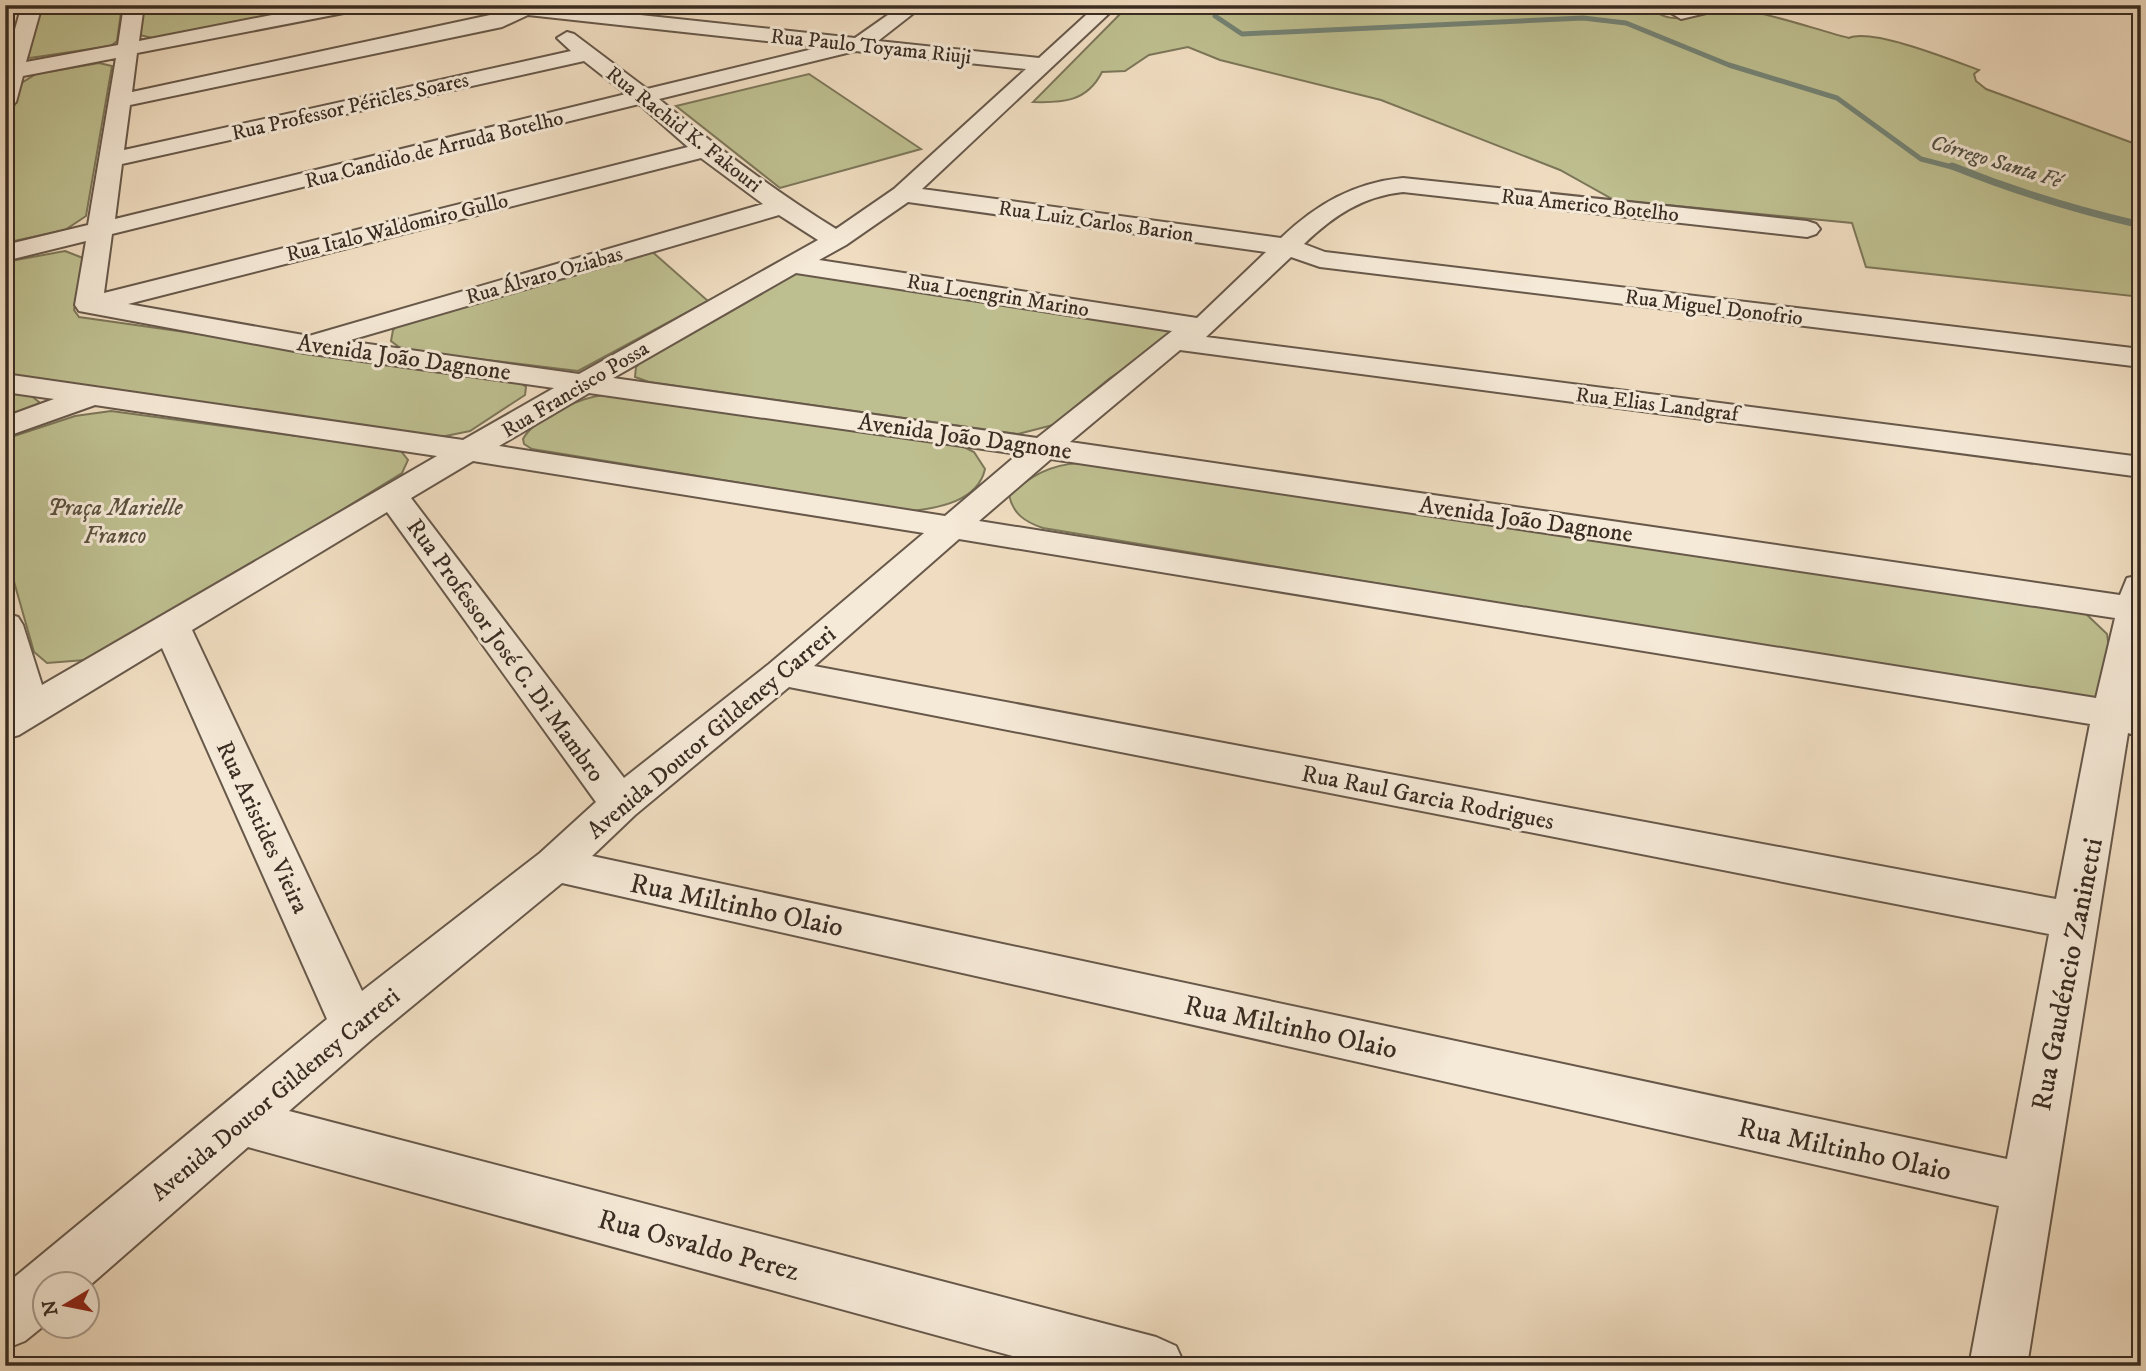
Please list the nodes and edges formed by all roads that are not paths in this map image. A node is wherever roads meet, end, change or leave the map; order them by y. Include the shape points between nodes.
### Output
1 (134, 5) edge
2 (354, 5) edge
3 (491, 5) edge
4 (915, 5) edge
5 (1109, 5) edge
6 (1716, 5) edge
7 (31, 8) edge
8 (530, 9) edge
9 (712, 11) dead end
10 (1681, 13) dead end
11 (5, 16) edge
12 (685, 26) junction
13 (862, 43) junction
14 (128, 50) junction
15 (587, 54) junction
16 (1043, 65) junction
17 (15, 71) junction
18 (645, 98) junction
19 (120, 101) junction
20 (5, 102) edge
21 (705, 150) junction
22 (114, 159) junction
23 (1374, 188) joint
24 (903, 194) junction
25 (782, 206) junction
26 (103, 228) junction
27 (1807, 229) dead end
28 (837, 240) junction
29 (1289, 247) junction
30 (5, 253) edge
31 (792, 264) junction
32 (89, 305) junction
33 (1189, 334) junction
34 (305, 344) junction
35 (2141, 358) edge
36 (588, 382) junction
37 (5, 383) edge
38 (91, 397) junction
39 (5, 428) edge
40 (1044, 447) junction
41 (470, 452) junction
42 (2141, 467) edge
43 (392, 495) junction
44 (952, 527) junction
45 (2139, 601) edge
46 (5, 625) edge
47 (172, 628) junction
48 (782, 673) junction
49 (18, 717) edge
50 (2127, 719) edge
51 (620, 804) junction
52 (555, 864) junction
53 (2074, 921) junction
54 (354, 1025) junction
55 (241, 1122) junction
56 (2026, 1188) junction
57 (66, 1270) edge
58 (32, 1298) edge
59 (5, 1321) edge
60 (1156, 1366) edge
61 (1998, 1366) edge

1 - 14 street
2 - 14 street
3 - 8 street, Rua Paulo Toyama Riuji
4 - 13 street
5 - 16 street, Rua Francisco Possa
6 - 10 street
7 - 11 street
7 - 17 street
8 - 12 street, Rua Paulo Toyama Riuji
8 - 15 street, Rua Rachid K. Fakouri
8 - 19 street via 502,21
9 - 12 street
12 - 13 street, Rua Paulo Toyama Riuji
13 - 16 street, Rua Paulo Toyama Riuji
13 - 18 street, Rua Candido de Arruda Botelho
14 - 17 street
14 - 19 street
15 - 18 street, Rua Rachid K. Fakouri
15 - 22 street, Rua Professor Péricles Soares
16 - 24 street, Rua Francisco Possa
17 - 20 street
18 - 21 street, Rua Rachid K. Fakouri
18 - 26 street, Rua Candido de Arruda Botelho
19 - 22 street
21 - 25 street, Rua Rachid K. Fakouri
21 - 32 street, Rua Italo Waldomiro Gullo
22 - 26 street
23 - 27 street, Rua Americo Botelho via 1403,185
23 - 29 street, Avenida Doutor Gildeney Carreri via 1350,197 1308,226
24 - 28 street, Rua Francisco Possa
24 - 29 street, Rua Luiz Carlos Barion
25 - 28 street, Rua Rachid K. Fakouri
25 - 34 street, Rua Álvaro Oziabas
26 - 30 street, Rua Candido de Arruda Botelho
26 - 32 street
28 - 31 street, Rua Francisco Possa
29 - 33 street, Avenida Doutor Gildeney Carreri
29 - 35 street, Rua Miguel Donofrio via 1320,260
31 - 33 street, Rua Loengrin Marino
31 - 36 street, Rua Francisco Possa
32 - 34 street, Avenida João Dagnone
33 - 40 street, Avenida Doutor Gildeney Carreri
33 - 42 street, Rua Elias Landgraf
34 - 36 street, Avenida João Dagnone
36 - 40 street, Avenida João Dagnone
36 - 41 street, Rua Francisco Possa
37 - 38 street
38 - 39 street
38 - 41 street
40 - 44 street, Avenida Doutor Gildeney Carreri
40 - 45 street, Avenida João Dagnone
41 - 43 street, Rua Francisco Possa
41 - 44 street
43 - 47 street, Rua Francisco Possa
43 - 51 street, Rua Professor José C. Di Mambro
44 - 48 street, Avenida Doutor Gildeney Carreri
44 - 50 street
45 - 50 street, Rua Gaudéncio Zaninetti
46 - 49 street
47 - 49 street, Rua Francisco Possa
47 - 54 street, Rua Aristides Vieira
48 - 51 street, Avenida Doutor Gildeney Carreri
48 - 53 street, Rua Raul Garcia Rodrigues
50 - 53 street, Rua Gaudéncio Zaninetti
51 - 52 street, Avenida Doutor Gildeney Carreri
52 - 54 street, Avenida Doutor Gildeney Carreri
52 - 56 street, Rua Miltinho Olaio
53 - 56 street, Rua Gaudéncio Zaninetti
54 - 55 street, Avenida Doutor Gildeney Carreri
55 - 57 street, Avenida Doutor Gildeney Carreri
55 - 60 street, Rua Osvaldo Perez
56 - 61 street, Rua Gaudéncio Zaninetti
58 - 59 street, Avenida Doutor Gildeney Carreri

